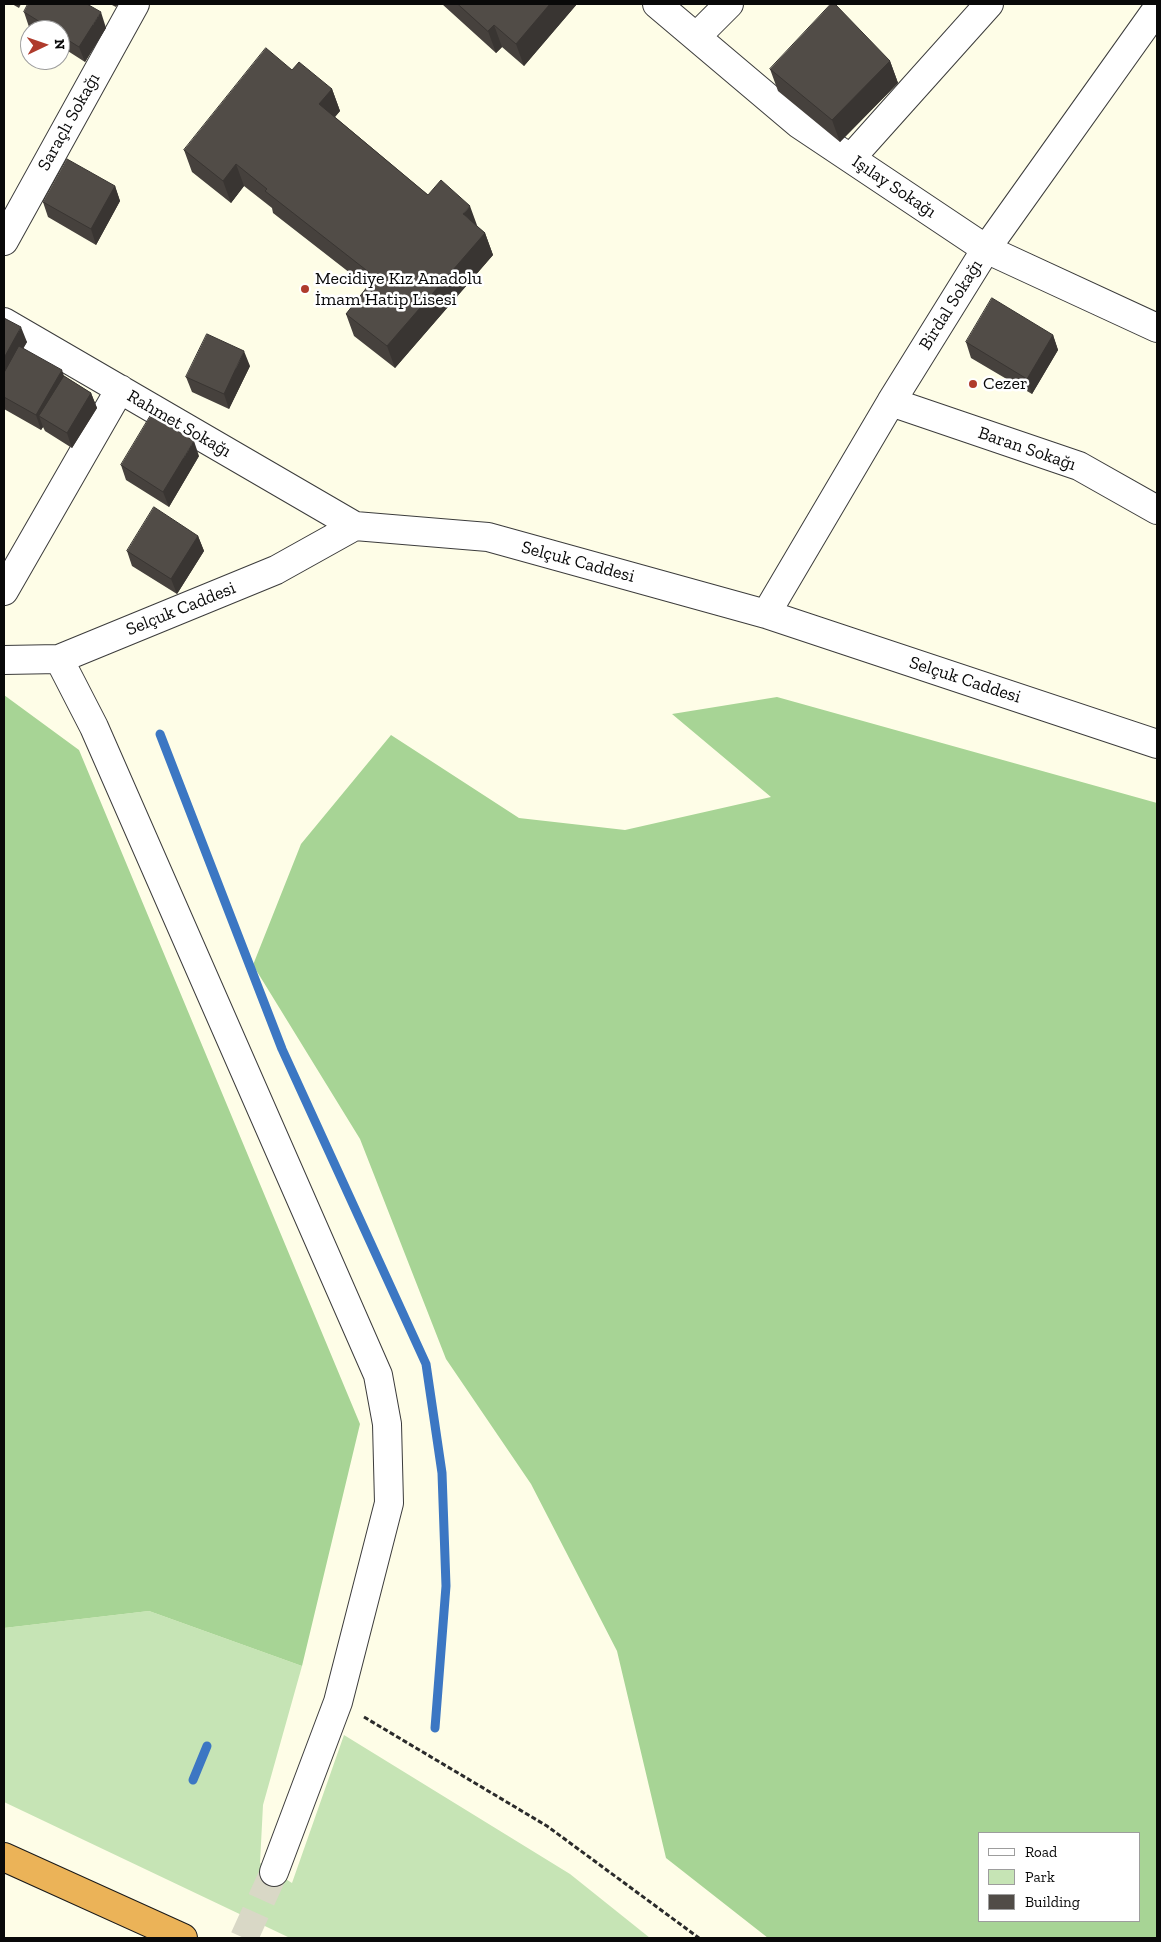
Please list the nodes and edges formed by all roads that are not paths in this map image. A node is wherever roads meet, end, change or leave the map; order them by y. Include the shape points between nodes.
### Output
1 (135, 4) edge
2 (657, 4) edge
3 (729, 4) edge
4 (989, 4) edge
5 (1157, 9) edge
6 (696, 37) junction
7 (851, 158) junction
8 (4, 241) edge
9 (986, 248) junction
10 (4, 322) edge
11 (1157, 328) edge
12 (120, 389) junction
13 (891, 402) junction
14 (1157, 510) edge
15 (355, 526) junction
16 (4, 591) edge
17 (766, 614) junction
18 (59, 659) junction
19 (4, 660) edge
20 (1157, 744) edge
21 (4, 1856) edge
22 (274, 1872) tunnel mouth
23 (183, 1938) edge

1 - 8 street, Saraçlı Sokağı
2 - 6 street, Işılay Sokağı
3 - 6 street
4 - 7 street
5 - 9 street, Birdal Sokağı
6 - 7 street, Işılay Sokağı via 799,124
7 - 9 street, Işılay Sokağı
9 - 11 street, Işılay Sokağı
9 - 13 street, Birdal Sokağı
10 - 12 street, Rahmet Sokağı
12 - 15 street, Rahmet Sokağı
12 - 16 street
13 - 14 street, Baran Sokağı via 1079,466
13 - 17 street, Birdal Sokağı
15 - 17 street, Selçuk Caddesi via 488,537
15 - 18 street, Selçuk Caddesi via 276,570
17 - 20 street, Selçuk Caddesi
18 - 19 street, Selçuk Caddesi
18 - 22 street via 94,727 378,1375 387,1424 389,1503 338,1702
21 - 23 highway

